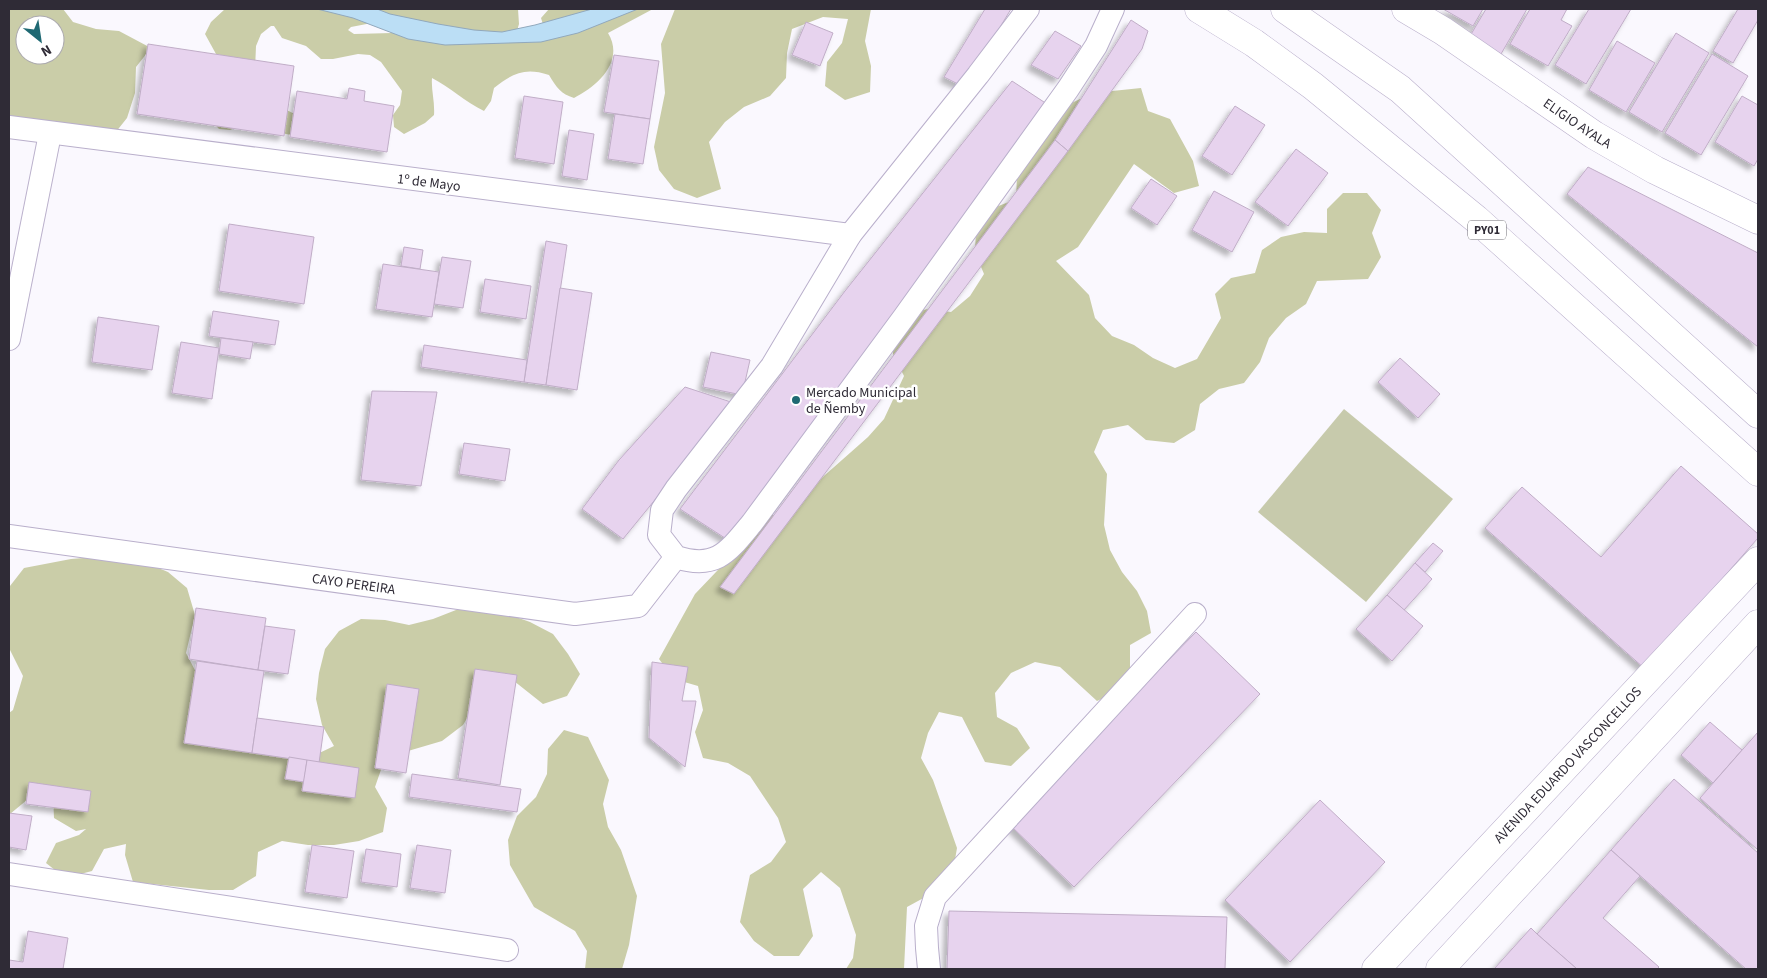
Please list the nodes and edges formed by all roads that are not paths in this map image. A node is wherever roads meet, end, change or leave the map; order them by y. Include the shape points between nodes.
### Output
1 (1028, 9) edge
2 (1113, 9) edge
3 (1199, 9) edge
4 (1285, 9) edge
5 (1406, 9) edge
6 (9, 127) edge
7 (50, 134) junction
8 (1758, 220) edge
9 (850, 235) junction
10 (9, 340) edge
11 (1758, 414) edge
12 (1758, 472) edge
13 (9, 536) edge
14 (676, 557) junction
15 (1758, 561) edge
16 (1195, 614) dead end
17 (1758, 624) edge
18 (9, 874) edge
19 (507, 950) dead end
20 (929, 969) edge
21 (1376, 969) edge
22 (1440, 969) edge

1 - 9 street
2 - 14 street via 1096,46 1068,89 752,523 732,548 705,562
3 - 12 main road, PY01 via 1254,43 1313,86 1476,219
4 - 11 main road via 1400,89
5 - 8 main road, ELIGIO AYALA via 1594,134 1655,170
6 - 7 street, 1º de Mayo
7 - 9 street, 1º de Mayo
7 - 10 street
9 - 14 street via 772,366 662,510 658,536
13 - 14 street, CAYO PEREIRA via 575,614 638,606
15 - 21 main road, AVENIDA EDUARDO VASCONCELLOS
16 - 20 street via 935,897 926,926
17 - 22 main road
18 - 19 street

